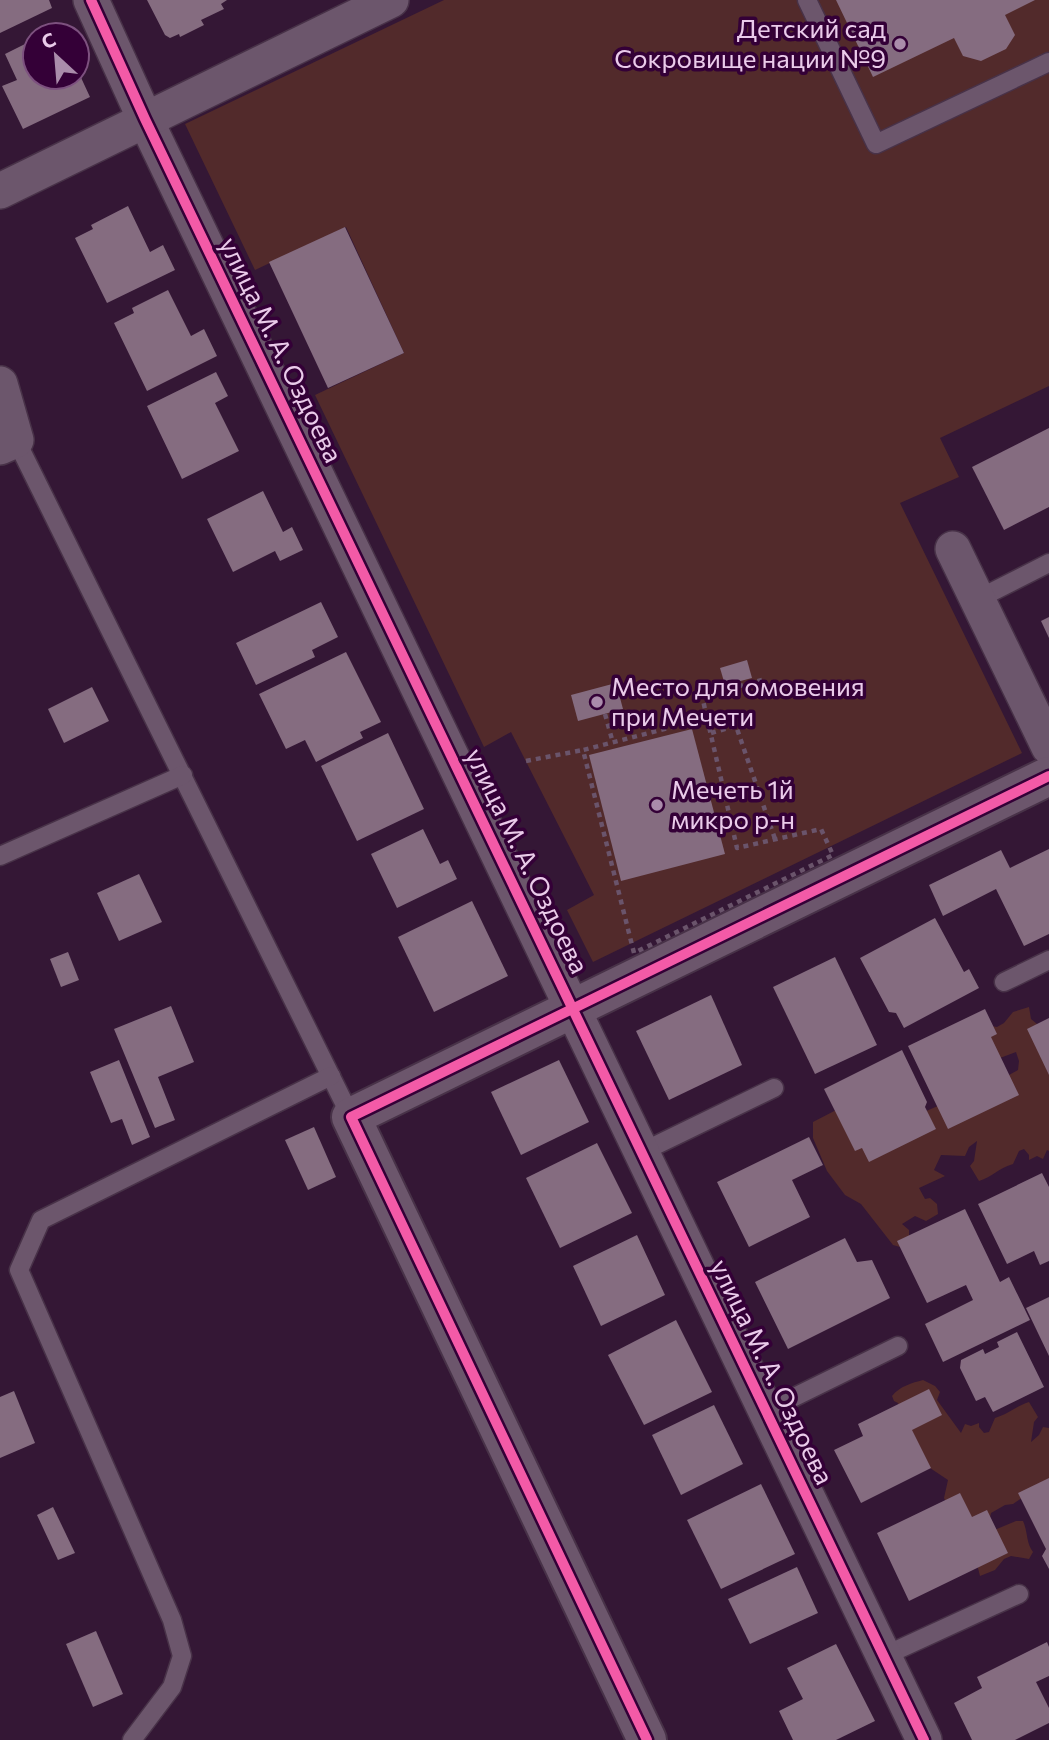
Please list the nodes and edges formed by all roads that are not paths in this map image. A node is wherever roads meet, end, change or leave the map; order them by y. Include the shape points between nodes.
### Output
1 (91, 0) edge
2 (391, 0) edge
3 (807, 0) edge
4 (1049, 62) edge
5 (145, 119) junction
6 (0, 191) edge
7 (0, 384) edge
8 (8, 444) edge
9 (953, 549) dead end
10 (1049, 563) edge
11 (978, 599) junction
12 (1049, 747) edge
13 (183, 775) junction
14 (1049, 776) edge
15 (0, 856) edge
16 (1049, 960) edge
17 (1004, 982) dead end
18 (572, 1009) junction
19 (331, 1076) junction
20 (775, 1088) dead end
21 (351, 1117) junction
22 (642, 1152) junction
23 (898, 1346) dead end
24 (766, 1411) junction
25 (1019, 1594) dead end
26 (884, 1656) junction
27 (132, 1740) edge
28 (647, 1740) edge
29 (924, 1740) edge

1 - 5 street, улица М. А. Оздоева
2 - 5 street
3 - 4 lane via 876,144
5 - 6 street
5 - 18 street, улица М. А. Оздоева
7 - 8 street
8 - 13 lane
9 - 11 street
10 - 11 lane
11 - 12 street
13 - 15 lane
13 - 19 lane
14 - 18 street
16 - 17 lane
18 - 21 street
18 - 22 street, улица М. А. Оздоева
19 - 21 lane
19 - 27 lane via 41,1220 19,1270 167,1607 182,1656 172,1687
20 - 22 lane
21 - 28 street
22 - 24 street, улица М. А. Оздоева
23 - 24 lane
24 - 26 street, улица М. А. Оздоева
25 - 26 lane
26 - 29 street, улица М. А. Оздоева

